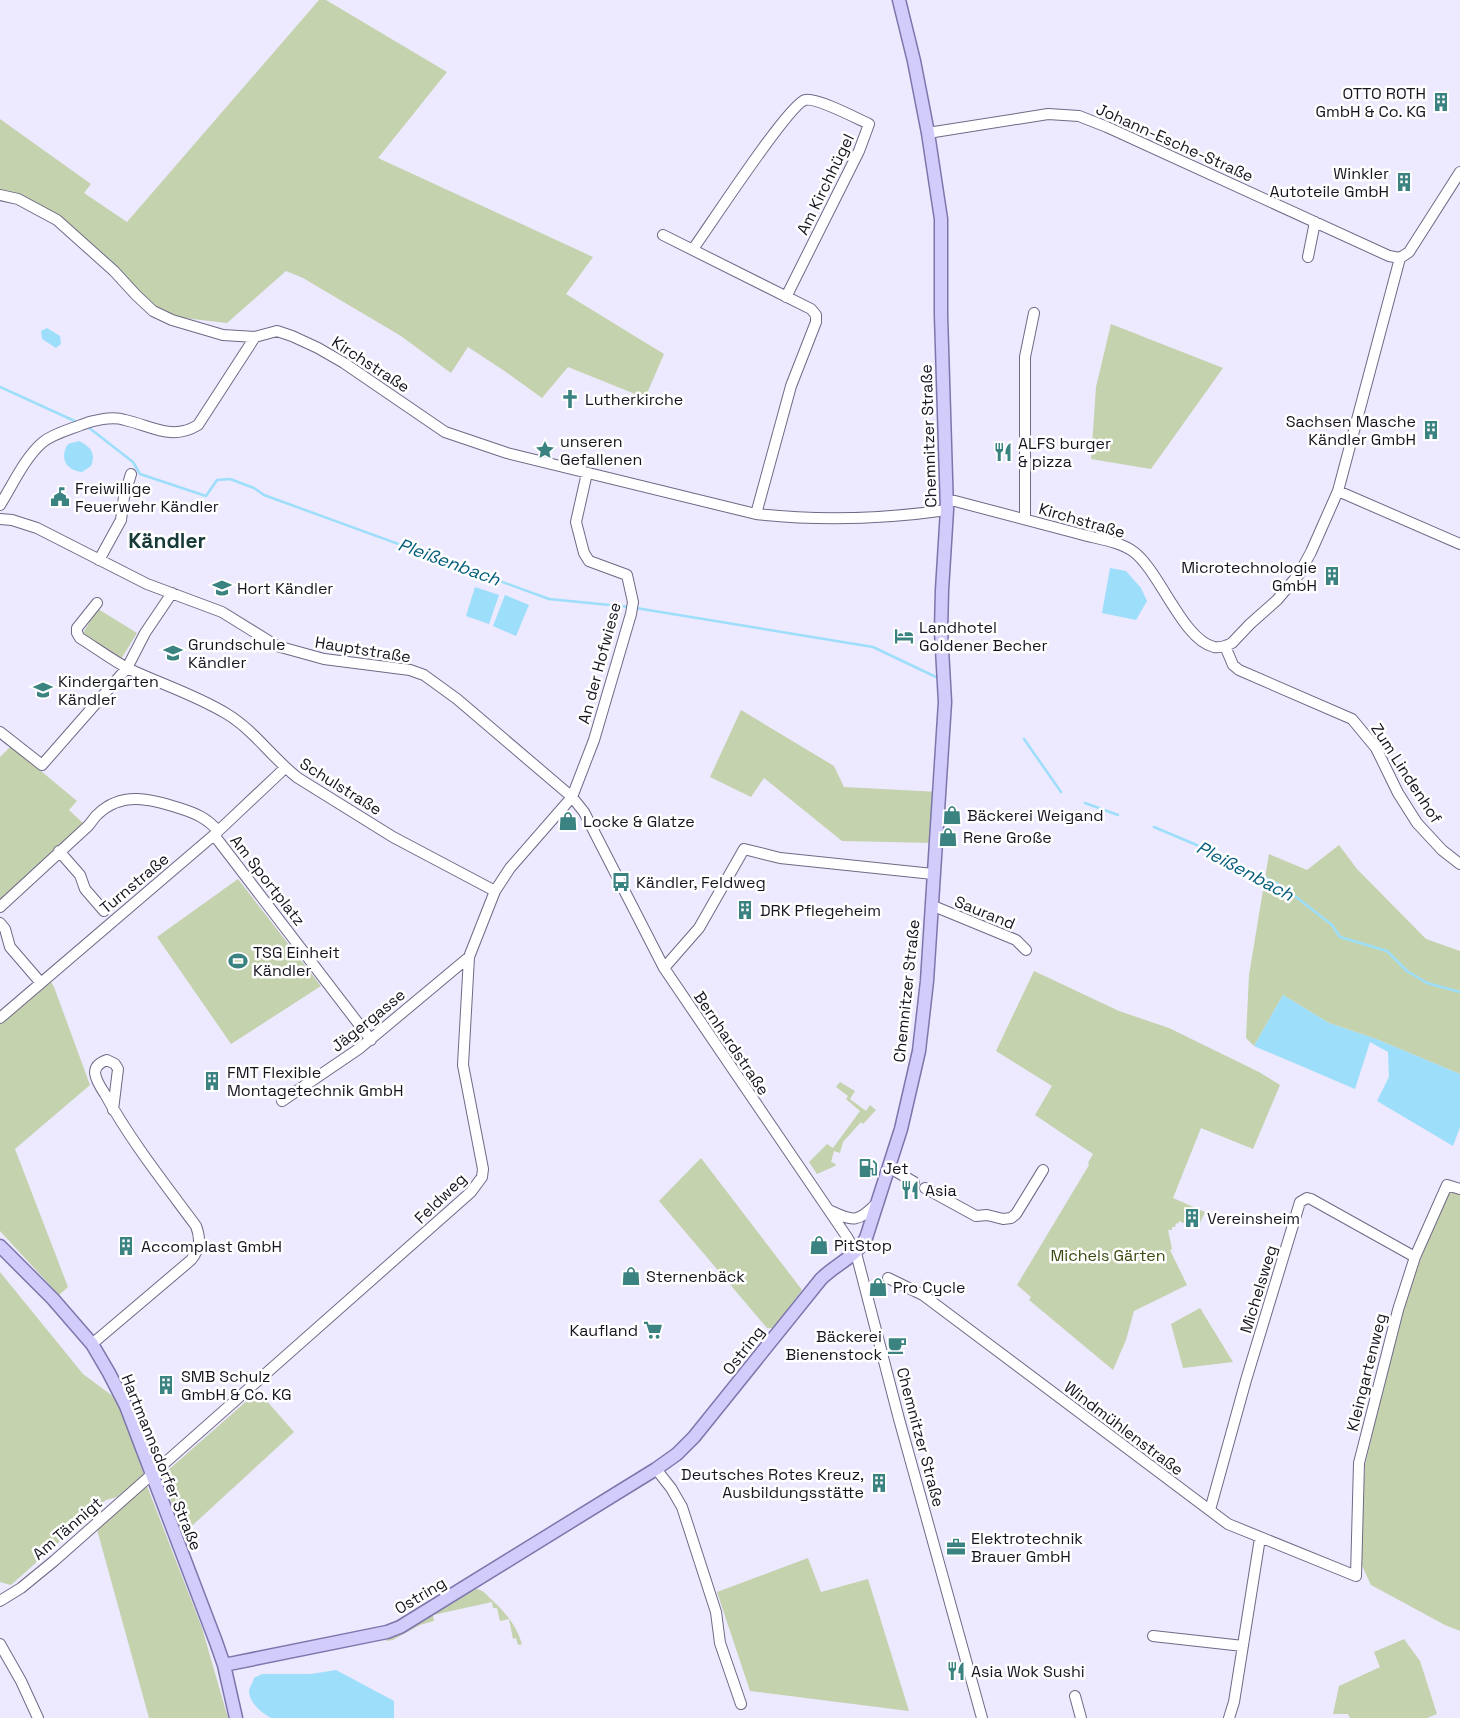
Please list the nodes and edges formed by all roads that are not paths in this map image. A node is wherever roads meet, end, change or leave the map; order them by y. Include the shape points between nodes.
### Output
1 (900, 0) edge
2 (928, 133) junction
3 (1460, 172) edge
4 (0, 195) edge
5 (1315, 222) junction
6 (663, 235) dead end
7 (693, 249) junction
8 (1308, 257) dead end
9 (1400, 258) junction
10 (786, 297) junction
11 (1034, 313) dead end
12 (255, 337) junction
13 (1363, 395) junction
14 (1374, 398) dead end
15 (586, 473) junction
16 (131, 474) dead end
17 (1338, 491) junction
18 (0, 505) edge
19 (947, 506) junction
20 (756, 514) junction
21 (0, 519) edge
22 (1025, 519) junction
23 (1460, 544) edge
24 (99, 560) junction
25 (172, 593) junction
26 (97, 603) dead end
27 (1225, 646) junction
28 (127, 668) junction
29 (0, 732) edge
30 (285, 768) junction
31 (572, 797) junction
32 (216, 833) junction
33 (59, 851) junction
34 (1460, 864) edge
35 (934, 874) junction
36 (495, 891) junction
37 (931, 906) junction
38 (0, 907) edge
39 (104, 911) dead end
40 (0, 923) edge
41 (1026, 950) dead end
42 (469, 957) junction
43 (664, 968) junction
44 (40, 983) junction
45 (0, 1018) edge
46 (371, 1040) junction
47 (282, 1101) dead end
48 (113, 1110) dead end
49 (890, 1168) junction
50 (1043, 1170) dead end
51 (914, 1182) dead end
52 (925, 1188) dead end
53 (1460, 1189) edge
54 (878, 1202) junction
55 (830, 1211) junction
56 (0, 1246) edge
57 (856, 1253) junction
58 (1414, 1257) junction
59 (888, 1278) dead end
60 (92, 1344) junction
61 (656, 1469) junction
62 (152, 1474) junction
63 (1210, 1510) junction
64 (1260, 1538) junction
65 (1356, 1576) joint
66 (0, 1601) edge
67 (1153, 1636) dead end
68 (0, 1644) edge
69 (1243, 1646) junction
70 (224, 1665) junction
71 (1075, 1696) dead end
72 (740, 1704) dead end
73 (38, 1718) edge
74 (236, 1718) edge
75 (982, 1718) edge
76 (1081, 1718) edge
77 (1229, 1718) edge

1 - 2 main road, Chemnitzer Straße
2 - 5 street, Johann-Esche-Straße via 1030,116 1079,116
2 - 19 main road, Chemnitzer Straße via 941,218
3 - 9 street via 1409,252
4 - 12 street, Kirchstraße via 18,199 57,220 153,311 223,335
5 - 8 street
5 - 9 street, Johann-Esche-Straße
6 - 7 street
7 - 10 street
7 - 10 street, Am Kirchhügel via 796,106 806,100 816,101 869,124 859,151
9 - 13 street
10 - 20 street via 811,309 816,315 816,322 788,394
11 - 22 street via 1025,357
12 - 15 street, Kirchstraße via 277,332 318,348 445,432 508,453
12 - 18 street via 198,425 188,431 166,432 123,419 92,420 43,442
13 - 14 street
13 - 17 street
15 - 20 street, Kirchstraße
15 - 31 street, An der Hofwiese via 576,522 581,545 589,561 627,575 633,602 594,740
16 - 24 street via 121,520
17 - 23 street via 1418,524 1438,538
17 - 27 street via 1299,574 1236,640
19 - 20 street, Kirchstraße via 901,516 856,518
19 - 22 street, Kirchstraße via 955,501
19 - 35 main road, Chemnitzer Straße via 942,606 945,702
21 - 24 street, Hauptstraße via 37,528
22 - 27 street, Kirchstraße via 1132,551 1146,564 1200,639 1213,647
24 - 25 street, Hauptstraße via 146,584
25 - 28 street via 145,633
25 - 31 street, Hauptstraße via 222,612 266,640 295,652 424,675
26 - 28 street, Schulstraße via 77,633
27 - 34 street, Zum Lindenhof via 1233,665 1239,670 1352,719 1376,748 1398,793 1417,822 1442,850
28 - 29 street via 42,765
28 - 30 street, Schulstraße via 227,714 256,735
30 - 32 street, Turnstraße
30 - 36 street, Schulstraße via 394,837
31 - 36 street, Feldweg via 510,868
31 - 43 street, Hauptstraße via 596,834
32 - 33 street, Am Sportplatz via 209,821 200,815 146,798 119,801 102,811
32 - 44 street, Turnstraße
32 - 46 street, Am Sportplatz
33 - 38 street
33 - 39 street
35 - 37 main road, Chemnitzer Straße
35 - 43 street via 780,858 744,849 698,928
36 - 42 street, Feldweg
37 - 41 street, Saurand via 1016,940
37 - 49 main road, Chemnitzer Straße via 919,1051
40 - 44 street via 10,947
42 - 46 street, Jägergasse
42 - 62 street, Feldweg via 462,1065 481,1156 482,1177 472,1192
43 - 55 street, Bernhardstraße
44 - 45 street, Turnstraße
46 - 47 street, Jägergasse
48 - 60 street via 196,1226 200,1241 191,1260
49 - 51 street
49 - 54 main road, Chemnitzer Straße
50 - 52 street via 1011,1218 976,1216
53 - 58 street, Kleingartenweg via 1447,1184
54 - 55 street via 860,1218 846,1218
54 - 57 main road, Chemnitzer Straße via 866,1238
55 - 57 street, Bernhardstraße
56 - 60 main road, Hartmannsdorfer Straße
57 - 61 main road, Ostring via 829,1270 694,1437
57 - 75 street, Chemnitzer Straße
58 - 63 street, Michelsweg via 1326,1206 1307,1198 1300,1202
58 - 65 street, Kleingartenweg via 1359,1464
59 - 63 street, Windmühlenstraße via 923,1295
60 - 62 main road, Hartmannsdorfer Straße via 126,1406
61 - 70 main road, Ostring via 400,1627
61 - 72 street via 682,1507 716,1612 720,1643
62 - 66 street, Am Tännigt via 27,1583
62 - 70 main road, Hartmannsdorfer Straße
63 - 64 street, Windmühlenstraße via 1228,1524
64 - 65 street, Windmühlenstraße
64 - 69 street
67 - 69 street
68 - 73 street
69 - 77 street
70 - 74 main road
71 - 76 street

